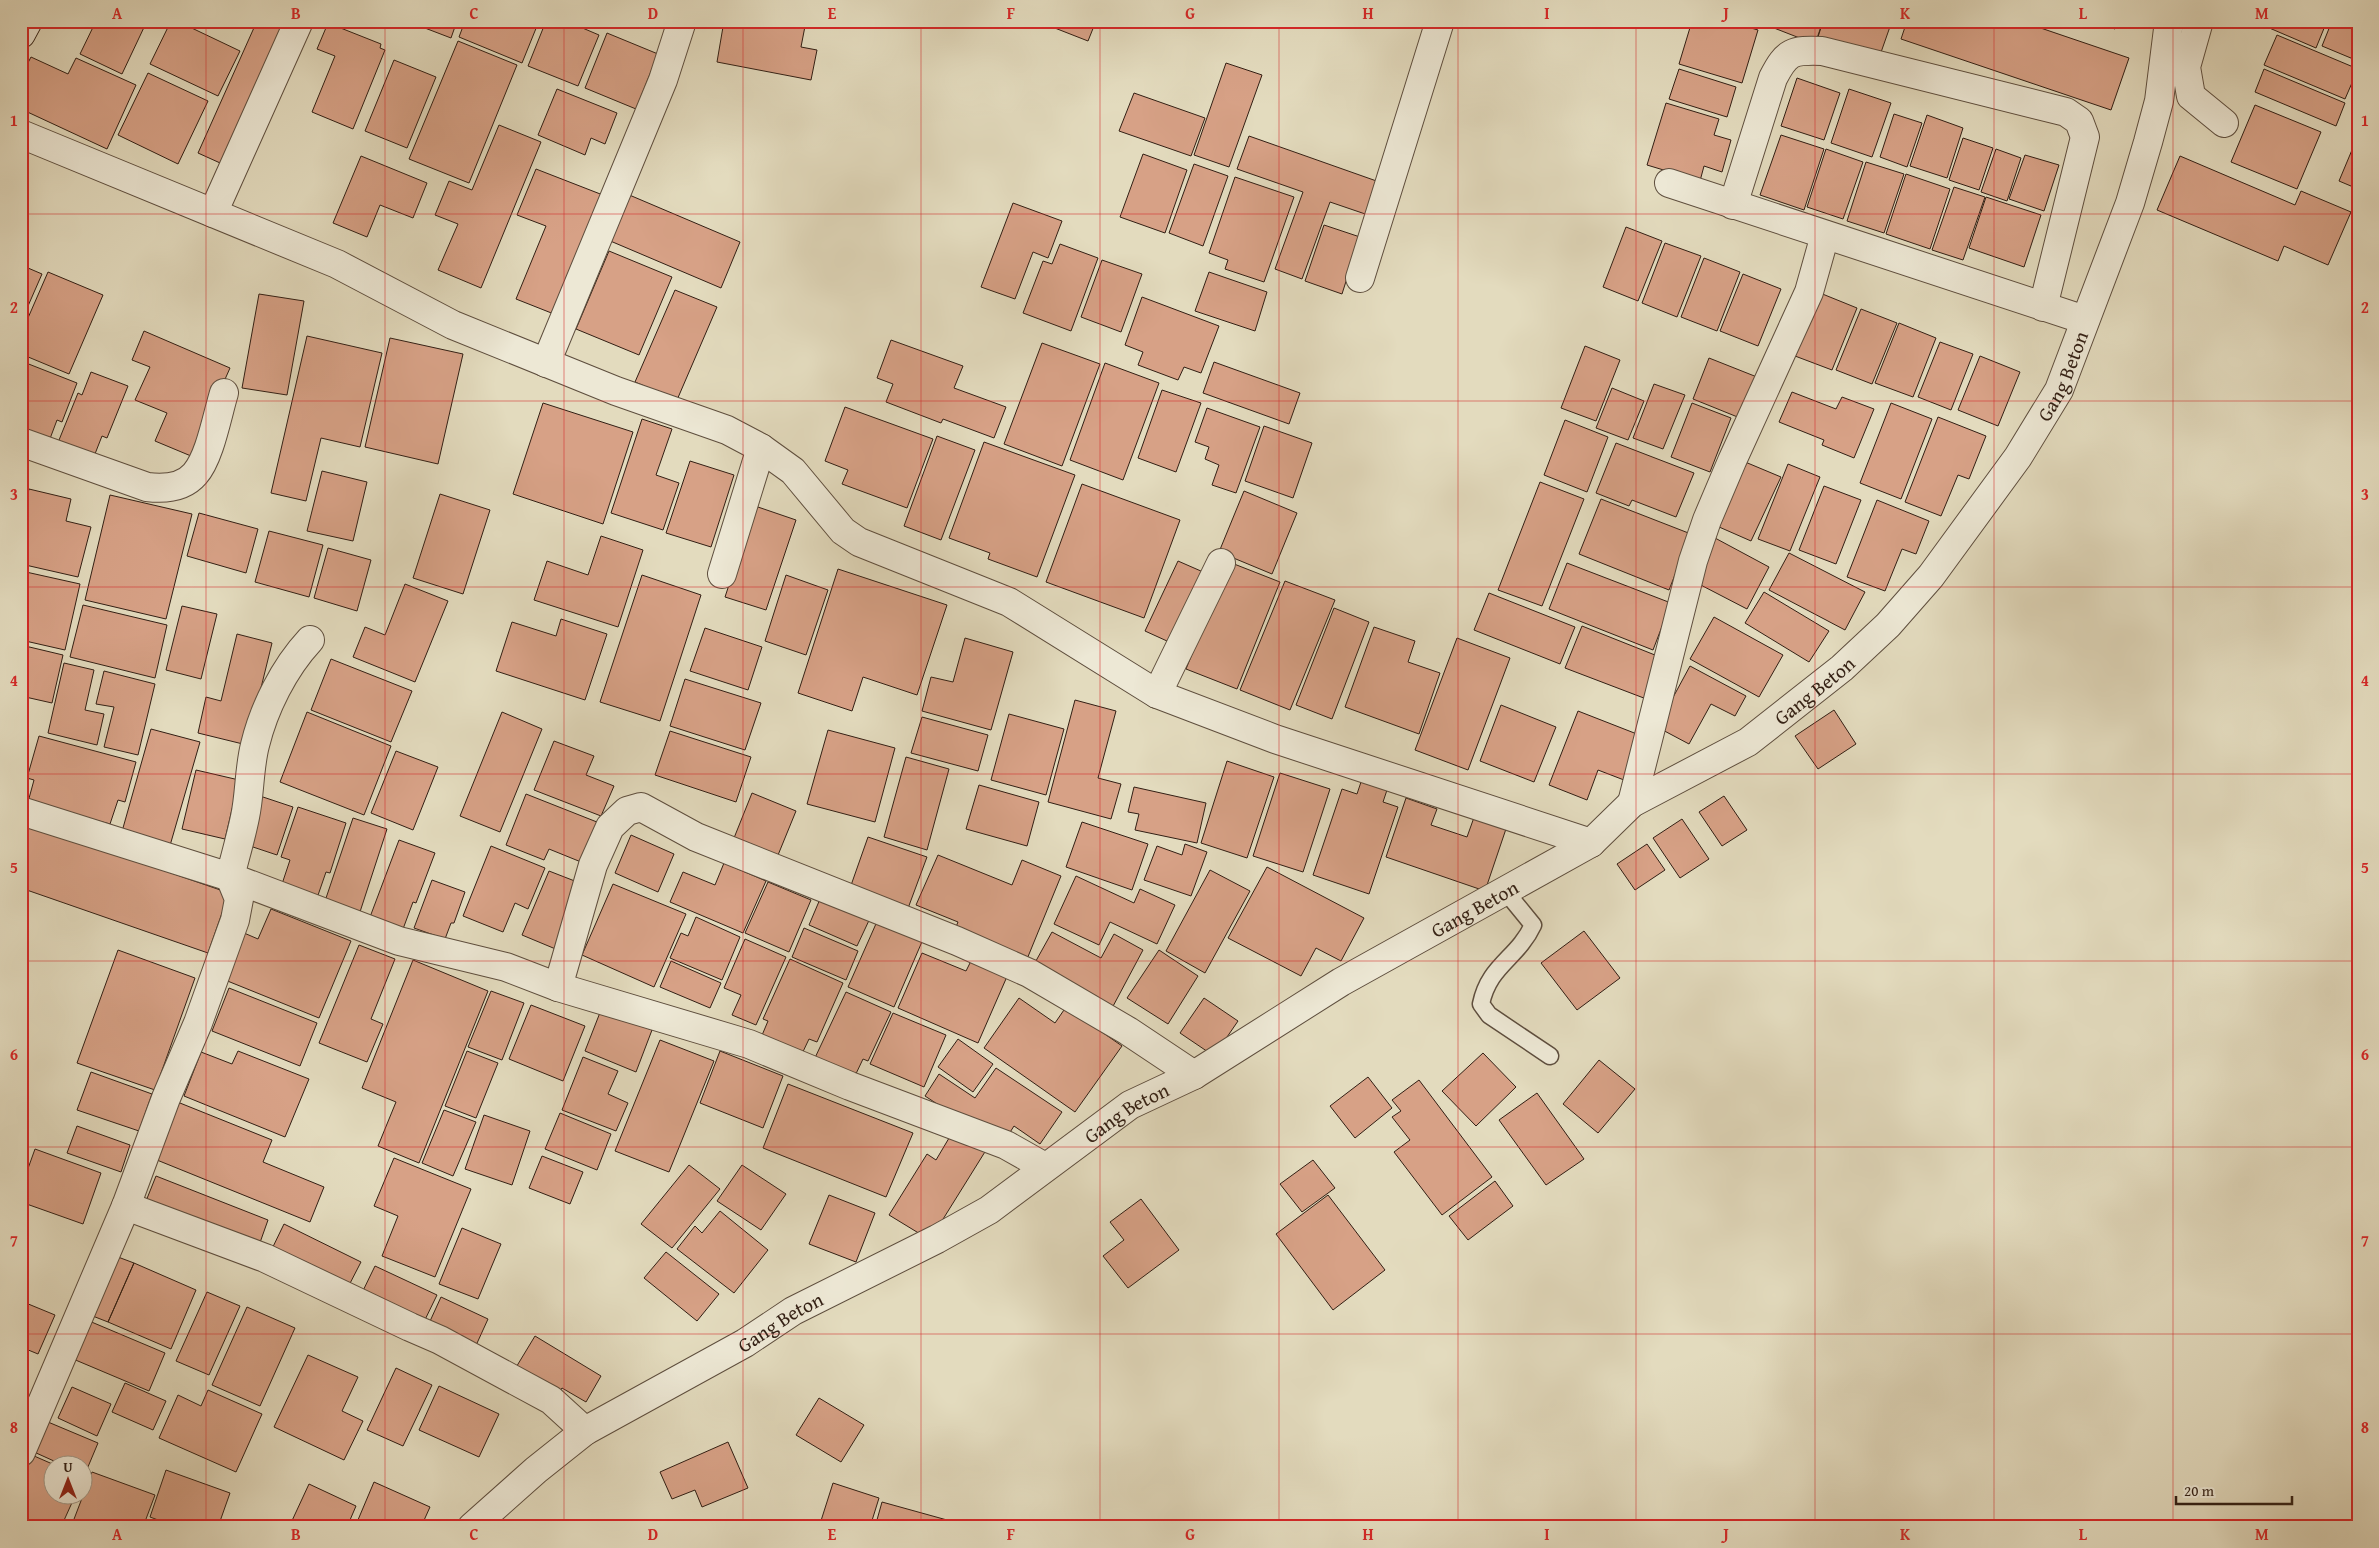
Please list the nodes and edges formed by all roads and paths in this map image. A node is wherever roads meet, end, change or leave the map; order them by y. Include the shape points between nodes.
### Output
1 (28, 21) edge
2 (300, 21) edge
3 (682, 21) edge
4 (1440, 21) edge
5 (2169, 21) edge
6 (2199, 21) edge
7 (21, 34) edge
8 (2224, 123) dead end
9 (21, 134) edge
10 (1668, 183) dead end
11 (1733, 204) junction
12 (213, 213) junction
13 (1825, 235) junction
14 (1360, 278) dead end
15 (2043, 307) junction
16 (2085, 320) junction
17 (546, 363) junction
18 (224, 393) dead end
19 (21, 442) edge
20 (761, 448) junction
21 (1221, 563) dead end
22 (722, 574) dead end
23 (310, 640) dead end
24 (1157, 694) junction
25 (1632, 804) junction
26 (21, 811) edge
27 (1591, 843) junction
28 (230, 877) junction
29 (1511, 898) junction
30 (558, 987) junction
31 (1550, 1056) dead end
32 (1194, 1075) junction
33 (1045, 1167) junction
34 (126, 1206) junction
35 (584, 1431) junction
36 (21, 1452) edge
37 (472, 1527) edge

1 - 7 street
2 - 12 street
3 - 17 street via 663,80
4 - 14 street
5 - 16 street, Gang Beton via 2159,101 2148,142 2130,203
6 - 8 street via 2186,67 2191,96
9 - 12 street
10 - 11 street
11 - 13 street
11 - 15 street via 1773,78 1782,62 1799,50 1822,51 2066,112 2079,121 2085,137
12 - 17 street via 337,264 453,325
13 - 15 street
13 - 25 street via 1809,292 1728,470 1693,561
15 - 16 street
16 - 25 street, Gang Beton via 2059,390 2018,457 1931,576 1888,625 1842,668 1748,742
17 - 20 street via 727,430
18 - 19 street via 205,454 194,475 164,489 147,487
20 - 22 street
20 - 24 street via 793,471 843,531 859,542 1009,602
21 - 24 street
23 - 28 street via 296,655 284,676 255,745 245,817
24 - 27 street via 1275,739
25 - 27 street, Gang Beton
26 - 28 street
27 - 29 street, Gang Beton
28 - 30 street via 399,941 506,968
28 - 34 street via 239,899 235,920
29 - 31 lane via 1533,925 1526,939 1491,976 1482,1004 1489,1015
29 - 32 street, Gang Beton via 1340,982
30 - 32 street via 593,865 610,826 627,810 641,807 696,837 1029,973 1128,1031
30 - 33 street via 749,1044 1006,1145
32 - 33 street, Gang Beton via 1130,1105
33 - 35 street, Gang Beton via 989,1210 793,1311 745,1343
34 - 35 street via 266,1258 440,1340 551,1400
34 - 36 street
35 - 37 street, Gang Beton

